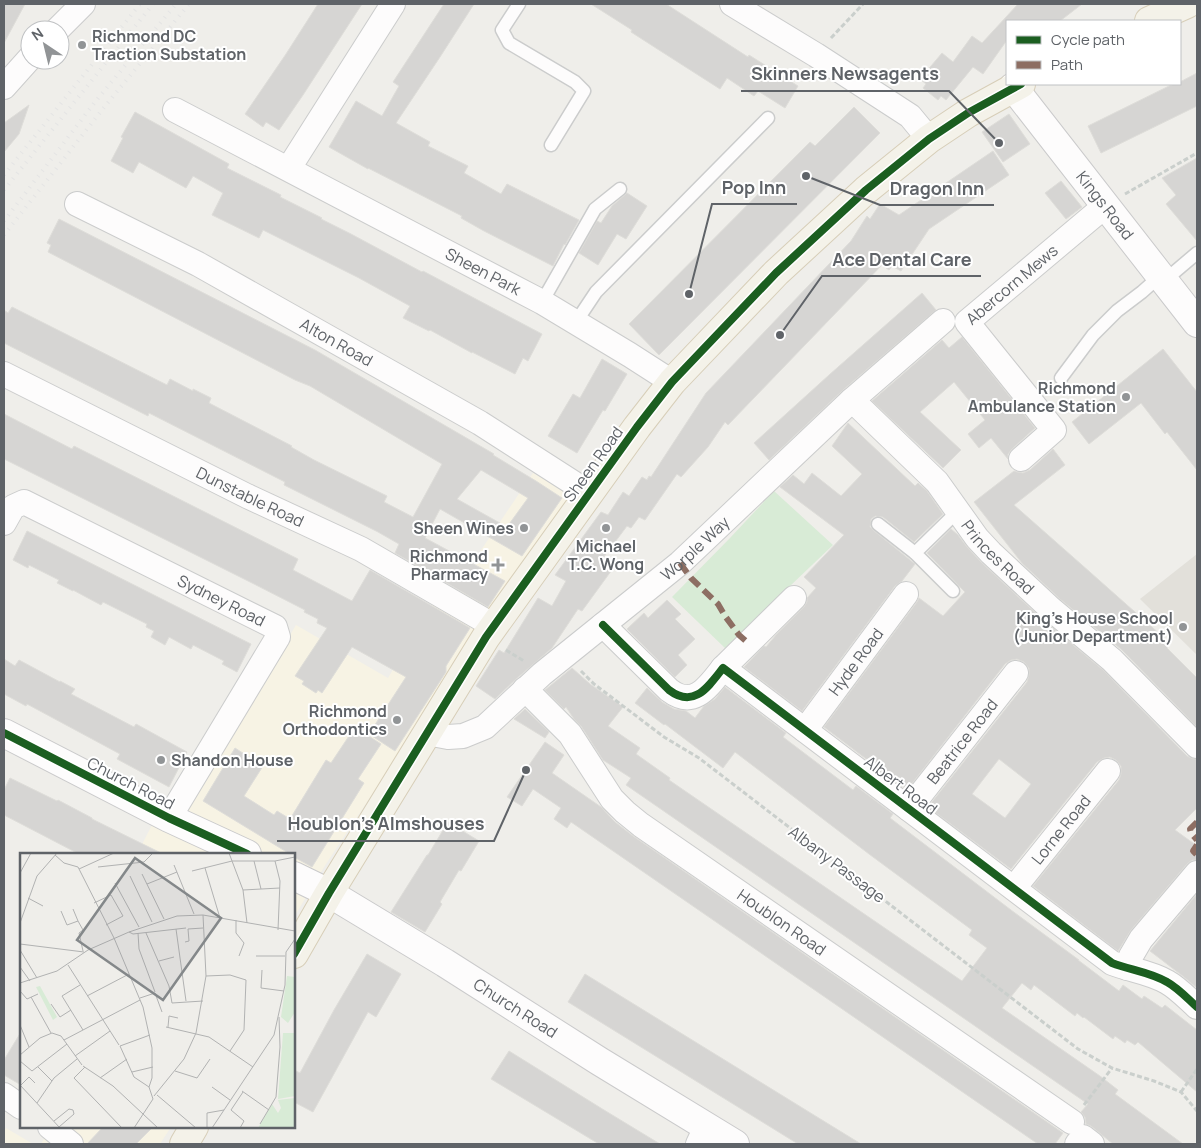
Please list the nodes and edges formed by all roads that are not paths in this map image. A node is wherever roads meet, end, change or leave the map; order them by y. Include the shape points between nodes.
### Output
1 (83, 4) edge
2 (393, 4) edge
3 (519, 4) edge
4 (732, 4) edge
5 (1187, 4) edge
6 (68, 20) edge
7 (1151, 20) edge
8 (1017, 86) edge
9 (176, 110) dead end
10 (768, 118) dead end
11 (928, 139) junction
12 (551, 145) dead end
13 (288, 168) junction
14 (620, 189) dead end
15 (77, 204) dead end
16 (1105, 206) junction
17 (1197, 253) edge
18 (1162, 278) junction
19 (542, 302) junction
20 (944, 321) dead end
21 (576, 322) junction
22 (1197, 323) edge
23 (4, 374) edge
24 (1061, 378) dead end
25 (672, 382) junction
26 (852, 400) junction
27 (1021, 459) dead end
28 (589, 493) junction
29 (958, 511) junction
30 (4, 523) edge
31 (878, 524) dead end
32 (915, 553) junction
33 (953, 591) dead end
34 (906, 594) dead end
35 (794, 598) dead end
36 (603, 625) junction
37 (490, 631) junction
38 (723, 668) junction
39 (1016, 673) dead end
40 (534, 681) junction
41 (805, 730) junction
42 (4, 733) edge
43 (427, 733) junction
44 (1197, 746) edge
45 (1108, 771) dead end
46 (909, 809) junction
47 (169, 818) junction
48 (245, 853) edge
49 (1197, 874) edge
50 (295, 876) edge
51 (1014, 888) junction
52 (329, 893) junction
53 (295, 952) edge
54 (1126, 968) junction
55 (1197, 1007) edge
56 (4, 1095) edge
57 (20, 1106) edge
58 (1072, 1122) road end
59 (51, 1128) edge
60 (193, 1128) edge
61 (702, 1135) edge
62 (71, 1144) edge
63 (184, 1144) edge
64 (735, 1144) edge
65 (1077, 1144) edge
66 (1092, 1144) edge

1 - 6 street
2 - 13 street
3 - 12 lane via 502,30 509,43 575,82 584,91
4 - 11 street via 910,116
5 - 7 main road
8 - 11 main road, Sheen Road
8 - 16 street, Kings Road
9 - 13 street, Sheen Park
10 - 21 lane via 596,292
11 - 25 main road, Sheen Road via 776,272
13 - 19 street, Sheen Park
14 - 19 lane via 595,209
15 - 28 street, Alton Road via 198,264 480,423
16 - 18 street, Kings Road
16 - 27 street, Abercorn Mews via 967,322 1054,430
17 - 18 lane
18 - 22 street, Kings Road
18 - 24 lane via 1117,311 1093,335
19 - 21 street, Sheen Park
20 - 26 street, Worple Way
21 - 25 street, Sheen Park
23 - 37 street, Dunstable Road via 247,496 361,549
25 - 28 main road, Sheen Road
26 - 29 street, Princes Road via 937,482
26 - 36 street, Worple Way via 680,563
28 - 37 main road, Sheen Road
29 - 32 lane
29 - 44 street, Princes Road via 991,553 1112,660
30 - 47 street, Sydney Road via 12,507 24,502 274,628 278,637
31 - 32 lane
32 - 33 lane
34 - 41 street, Hyde Road
35 - 38 street
36 - 38 street via 668,690 682,698 703,692
36 - 40 street, Worple Way
37 - 43 main road, Sheen Road
38 - 41 street, Albert Road
39 - 46 street, Beatrice Road
40 - 43 street, Worple Way via 485,727 463,736
40 - 58 street, Houblon Road via 612,799 641,825
41 - 46 street, Albert Road
42 - 47 street, Church Road
43 - 52 main road, Sheen Road
45 - 51 street, Lorne Road
46 - 51 street, Albert Road
47 - 48 street, Church Road
49 - 54 street via 1141,939
50 - 52 street, Church Road
51 - 54 street, Albert Road via 1112,963
52 - 53 main road, Sheen Road
52 - 61 street, Church Road via 599,1061
54 - 55 street, Albert Road via 1169,983
56 - 57 street
59 - 62 street
60 - 63 main road
61 - 64 street, Church Road
65 - 66 street via 1083,1137

